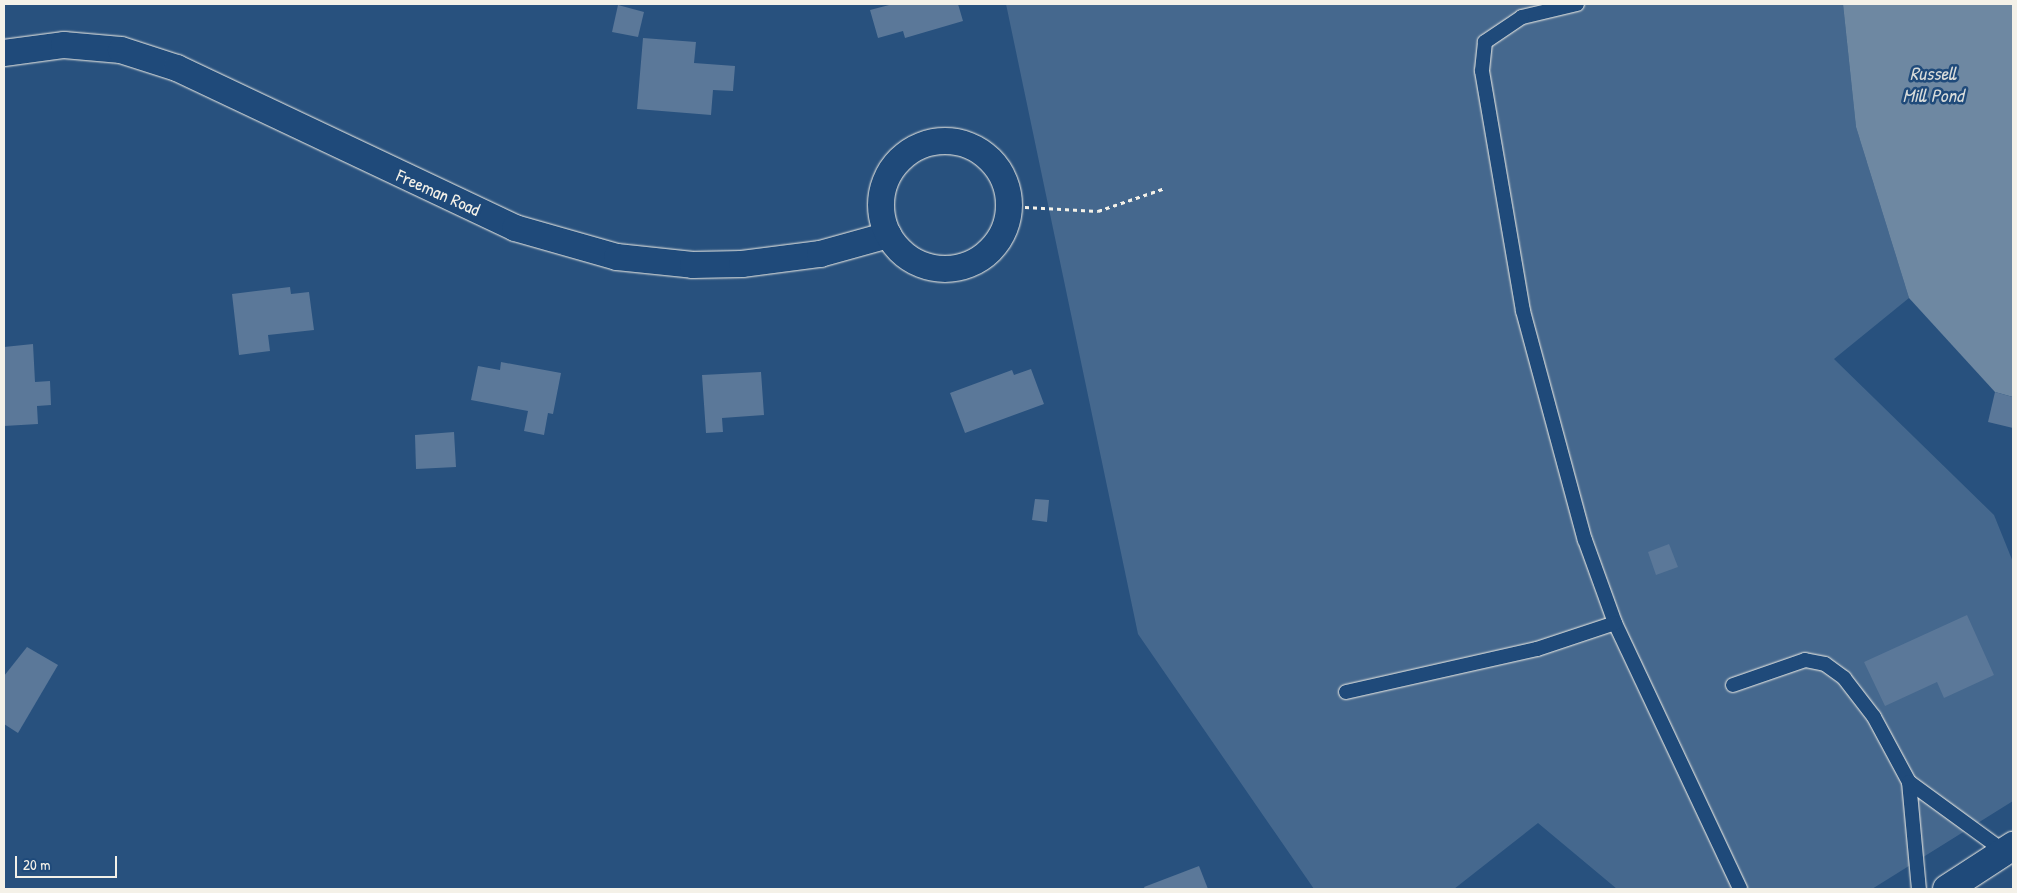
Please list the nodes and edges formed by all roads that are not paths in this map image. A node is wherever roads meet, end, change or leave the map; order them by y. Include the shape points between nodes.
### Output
1 (1578, 4) edge
2 (4, 53) edge
3 (888, 235) junction
4 (1615, 623) junction
5 (1733, 684) dead end
6 (1346, 692) dead end
7 (1909, 782) junction
8 (2009, 849) edge
9 (1740, 889) edge
10 (1919, 889) edge
11 (1947, 889) edge

1 - 4 lane via 1522,17 1485,42 1482,71 1523,311 1585,540
2 - 3 street, Freeman Road via 93,46 177,68 515,228 617,257 693,265 742,264 820,254
3 - 3 street via 881,206 887,178 908,153 934,141 969,145 993,162 1008,189 1010,206 1002,234 992,248 976,261 954,268 914,261
4 - 6 lane via 1537,649
4 - 9 lane
5 - 7 lane via 1790,663 1825,664 1844,678 1870,711
7 - 8 lane
7 - 10 lane
8 - 11 main road

